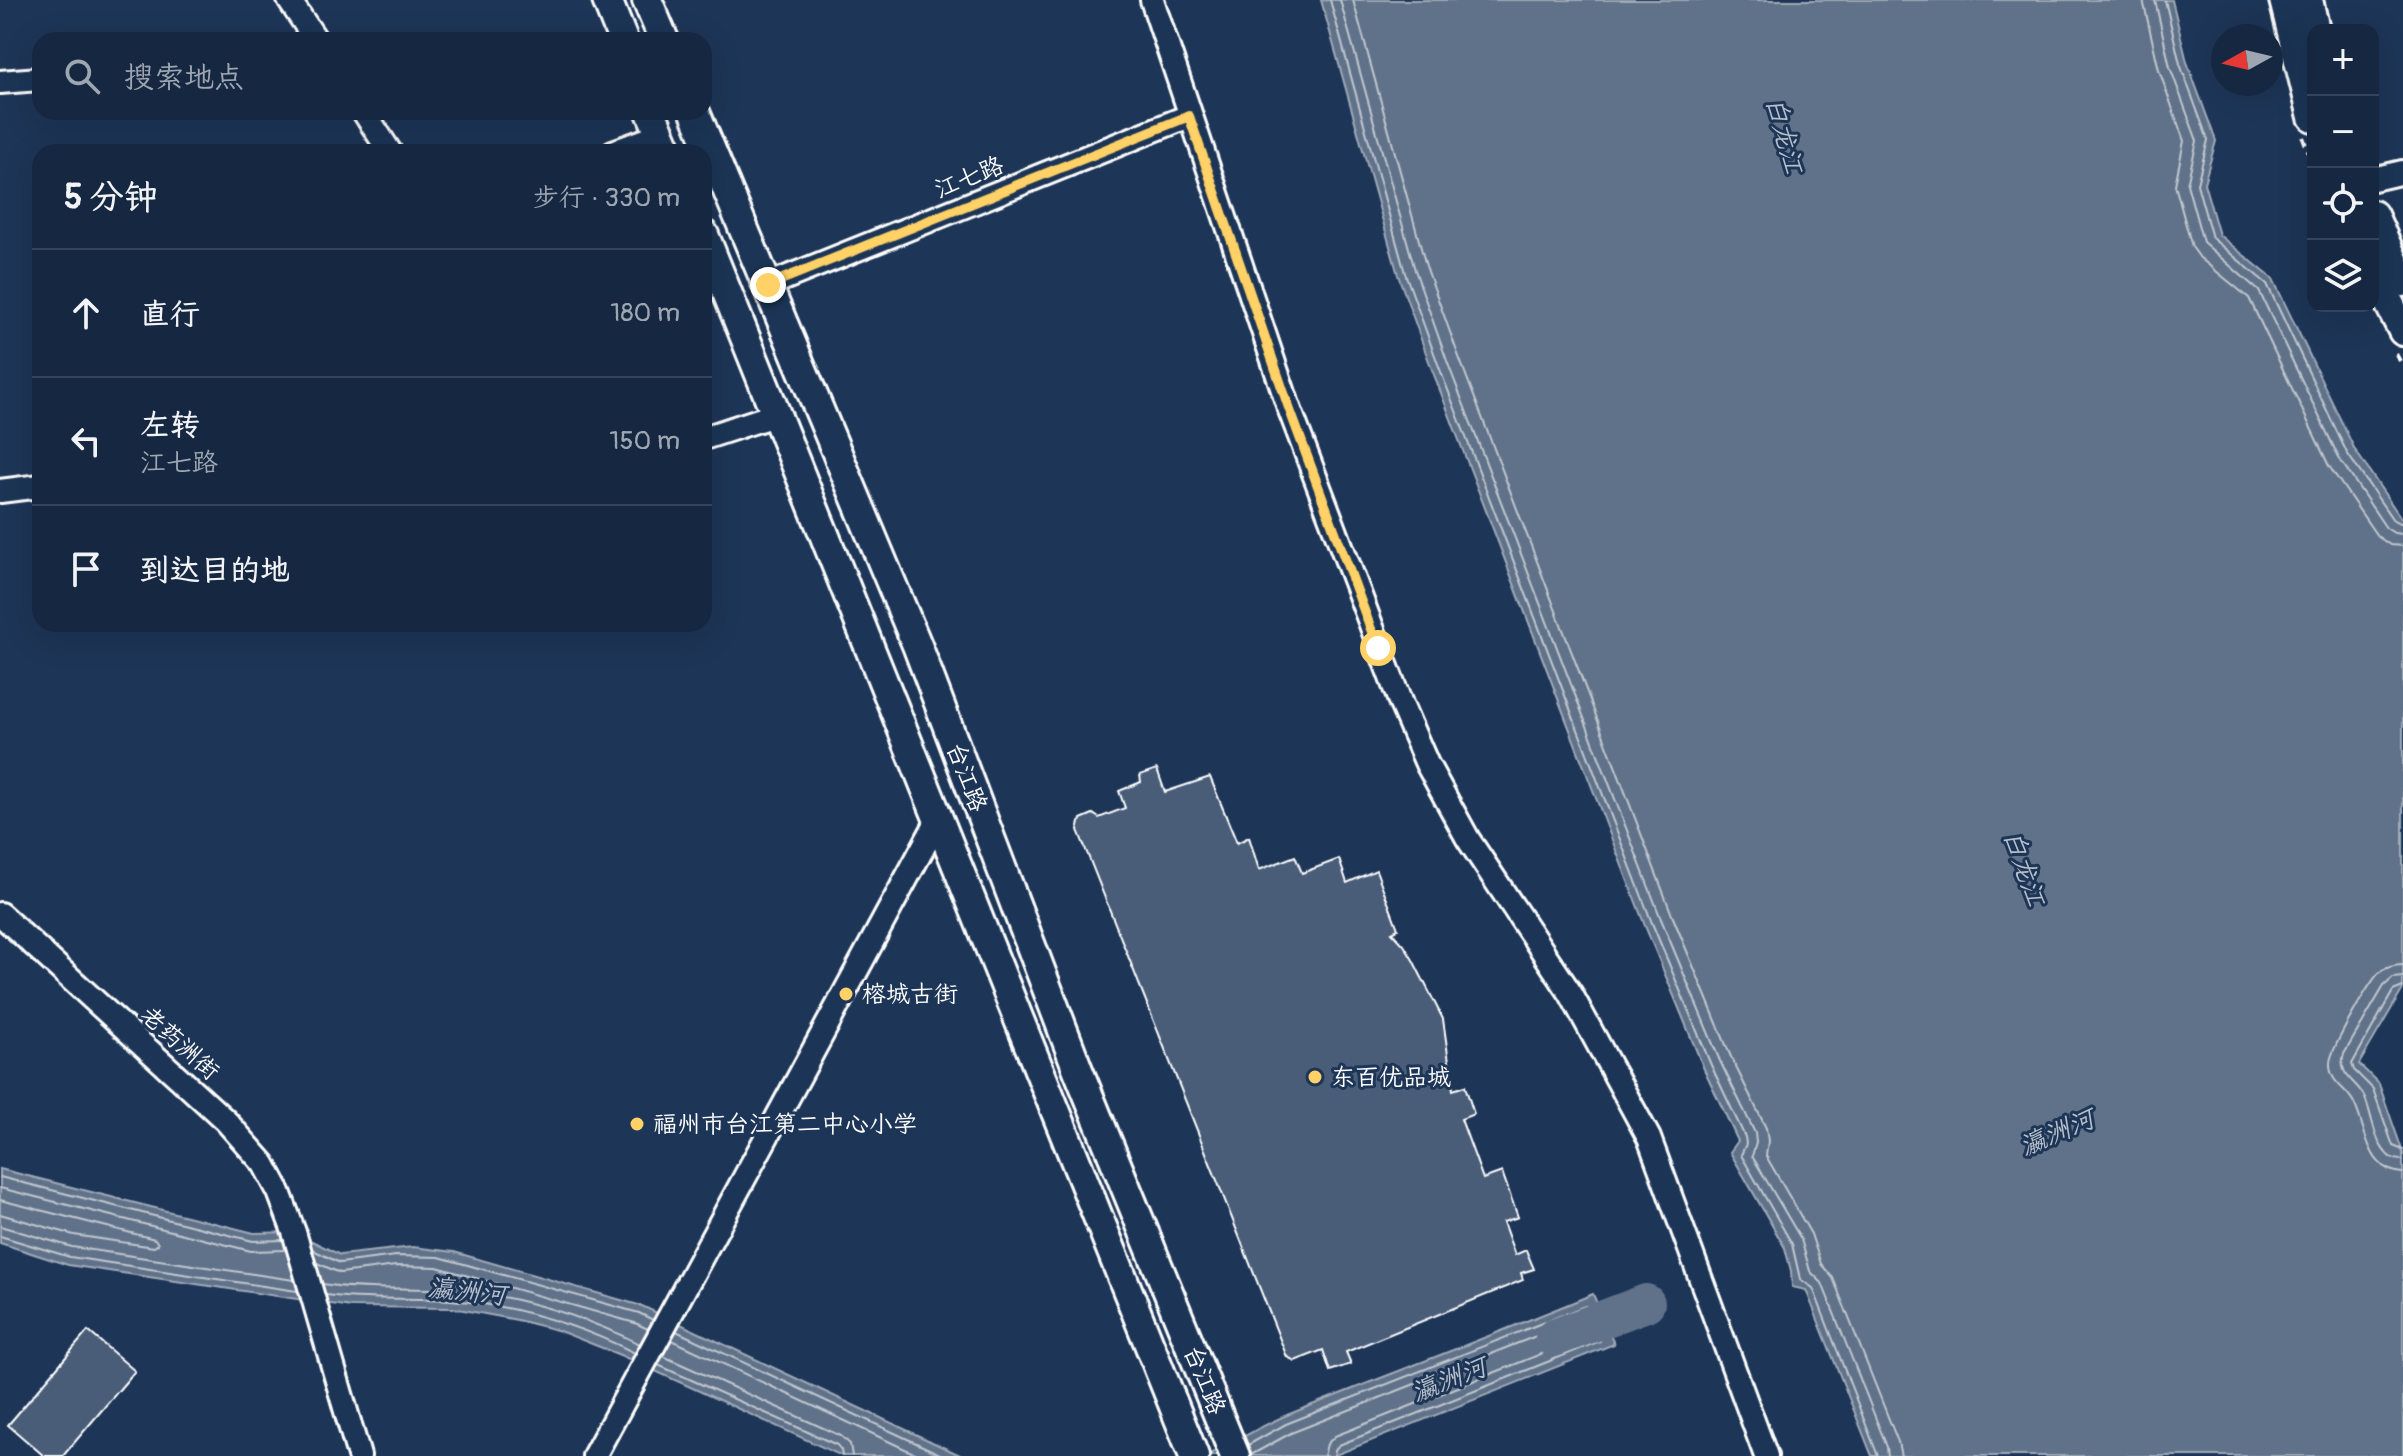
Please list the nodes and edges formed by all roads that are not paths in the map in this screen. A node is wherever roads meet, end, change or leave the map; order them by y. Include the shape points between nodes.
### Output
1 (289, 0) edge
2 (607, 0) edge
3 (647, 0) edge
4 (1152, 0) edge
5 (2284, 0) edge
6 (2308, 0) edge
7 (2314, 24) edge
8 (311, 32) edge
9 (620, 32) edge
10 (661, 32) edge
11 (32, 80) edge
12 (0, 82) edge
13 (2308, 96) edge
14 (1189, 116) junction
15 (369, 120) edge
16 (698, 120) edge
17 (660, 133) edge
18 (385, 144) edge
19 (633, 144) edge
20 (709, 144) edge
21 (712, 152) edge
22 (2403, 172) edge
23 (2379, 178) edge
24 (2379, 228) edge
25 (712, 273) edge
26 (2403, 282) edge
27 (2379, 283) edge
28 (768, 285) junction
29 (2403, 331) edge
30 (777, 414) junction
31 (712, 435) edge
32 (32, 487) edge
33 (0, 491) edge
34 (938, 820) junction
35 (0, 914) edge
36 (1234, 1450) edge
37 (359, 1456) edge
38 (594, 1456) edge
39 (1194, 1456) edge
40 (1766, 1456) edge

1 - 8 street
2 - 9 main road
3 - 10 main road
4 - 14 street
5 - 13 main road
6 - 7 main road
11 - 12 street
14 - 28 street, 江七路
14 - 40 street via 1288,405 1401,704 1468,839 1571,994 1649,1138
15 - 18 street
16 - 20 main road, 台江路
17 - 19 street
21 - 28 main road, 台江路
22 - 23 street
24 - 26 main road
25 - 30 main road, 台江路
27 - 29 main road
28 - 36 main road, 台江路 via 917,645 1078,1070
30 - 31 street
30 - 34 main road, 台江路
32 - 33 street
34 - 38 street
34 - 39 main road, 台江路
35 - 37 street, 老药洲街 via 243,1137 272,1177 294,1232

